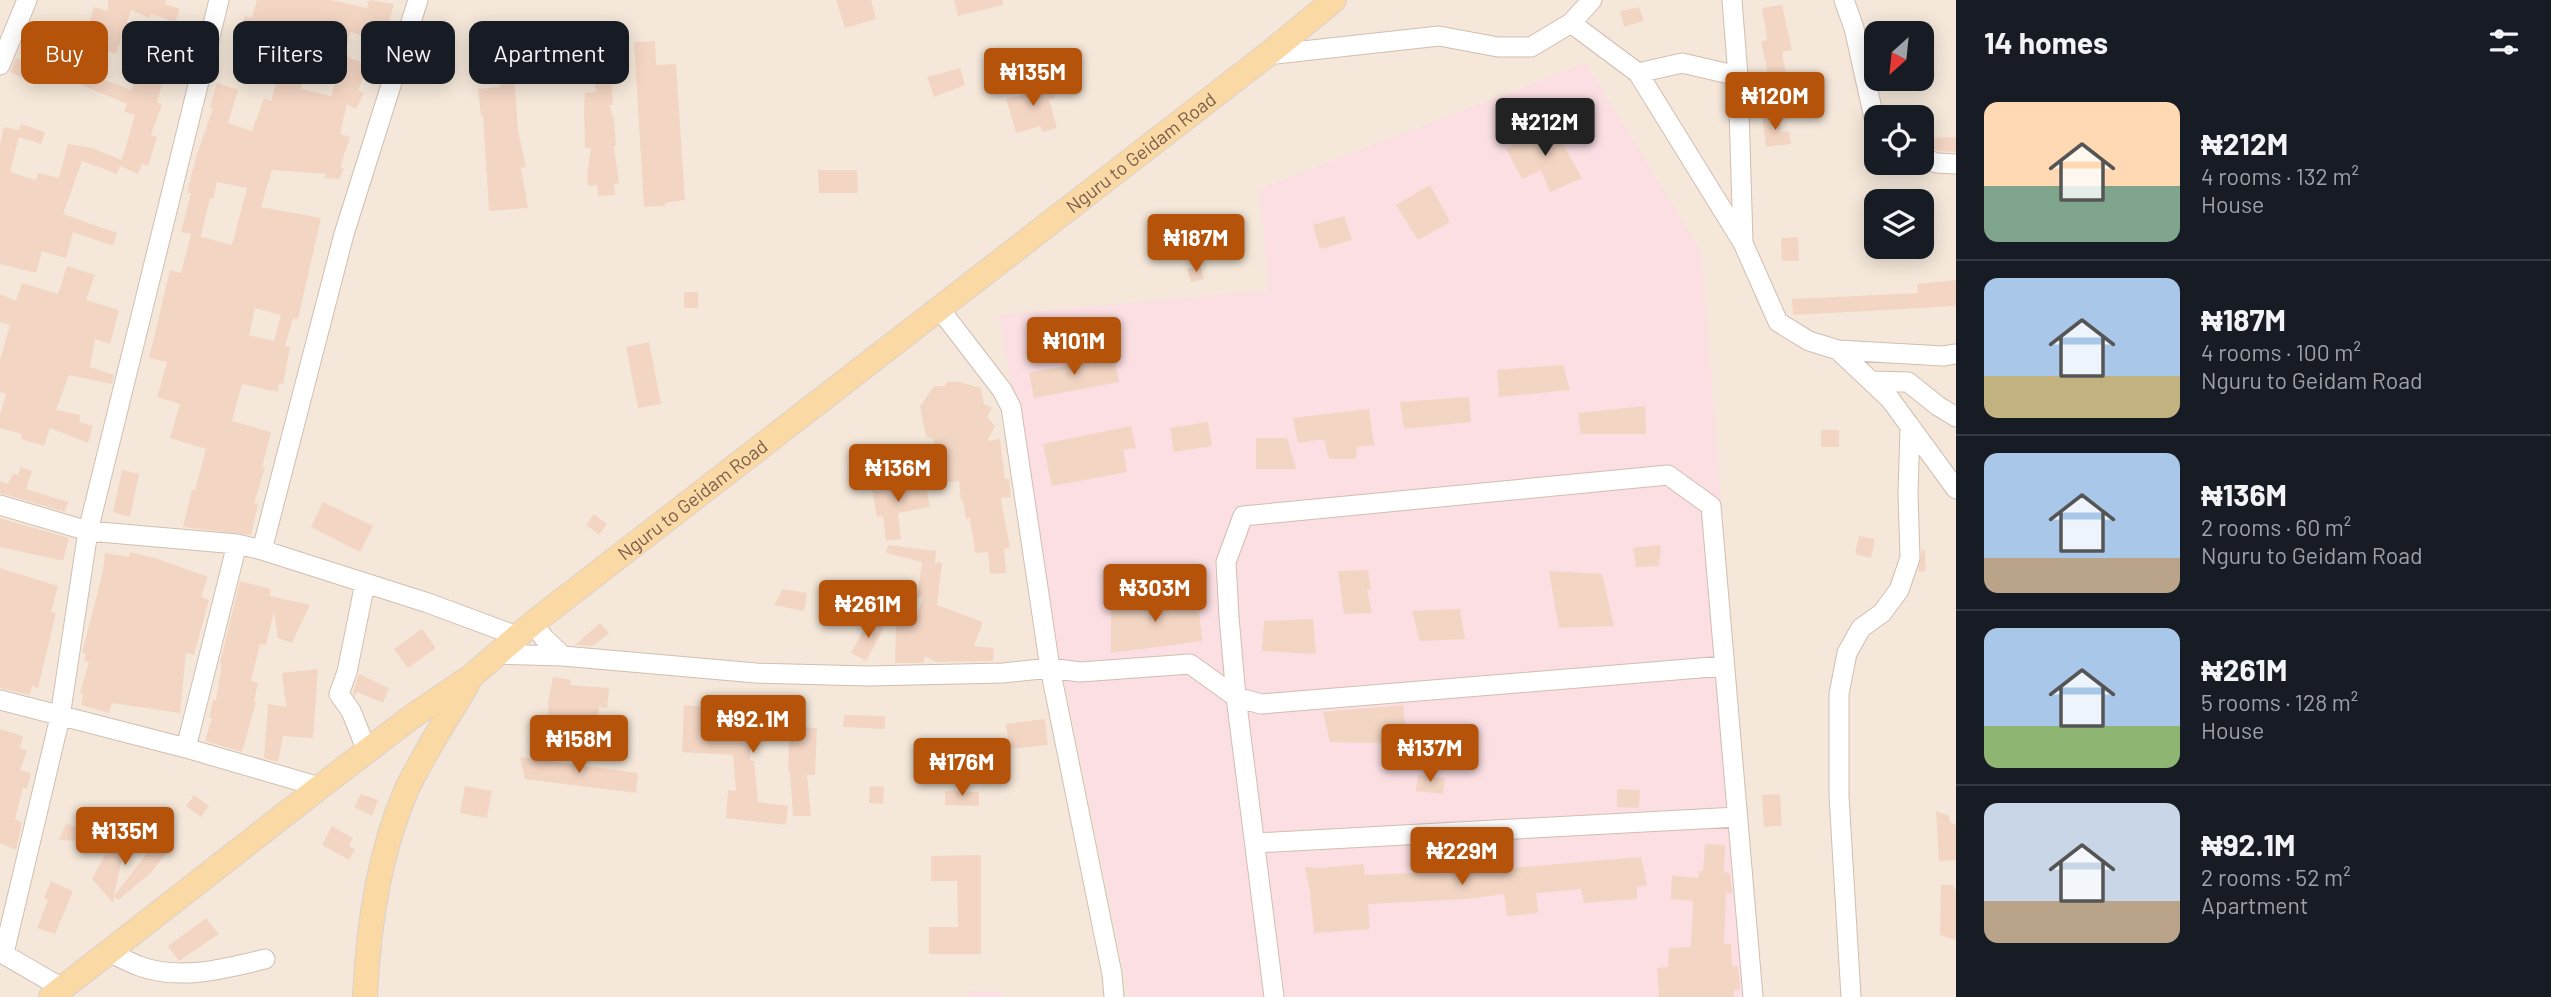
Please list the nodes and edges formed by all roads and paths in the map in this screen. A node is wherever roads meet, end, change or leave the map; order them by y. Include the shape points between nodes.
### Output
1 (27, 0) edge
2 (219, 0) edge
3 (418, 0) edge
4 (1592, 0) edge
5 (1732, 0) edge
6 (1844, 0) edge
7 (1326, 3) edge
8 (1572, 23) junction
9 (1267, 55) junction
10 (0, 65) edge
11 (1638, 74) junction
12 (1738, 76) junction
13 (1871, 105) edge
14 (1934, 162) edge
15 (1956, 164) edge
16 (1743, 243) junction
17 (939, 308) junction
18 (1838, 350) junction
19 (1956, 354) edge
20 (1871, 381) junction
21 (1956, 417) edge
22 (1910, 426) junction
23 (1956, 489) edge
24 (0, 505) edge
25 (88, 531) junction
26 (237, 544) junction
27 (262, 550) junction
28 (365, 583) junction
29 (525, 630) junction
30 (495, 654) junction
31 (563, 656) junction
32 (1724, 666) junction
33 (1049, 668) junction
34 (472, 676) junction
35 (1237, 697) junction
36 (0, 700) edge
37 (60, 717) junction
38 (186, 748) junction
39 (367, 751) junction
40 (320, 787) junction
41 (1737, 817) junction
42 (1255, 843) junction
43 (108, 952) junction
44 (2, 953) edge
45 (265, 959) dead end
46 (56, 993) edge
47 (365, 997) edge
48 (1114, 997) edge
49 (1273, 997) edge
50 (1753, 997) edge
51 (1851, 997) edge

1 - 10 street
2 - 25 street
3 - 27 street via 344,234
4 - 8 street
5 - 12 street
6 - 13 street
7 - 9 main road, Nguru to Geidam Road
8 - 9 street via 1531,47 1498,47 1439,36
8 - 11 street
9 - 17 main road, Nguru to Geidam Road
11 - 12 street via 1682,63
11 - 16 street
12 - 16 street
14 - 15 street
16 - 18 street via 1778,322 1810,341
17 - 29 main road, Nguru to Geidam Road
17 - 33 street via 1011,407
18 - 19 street
18 - 20 street
20 - 21 street via 1908,382
20 - 22 street
22 - 23 street
22 - 51 street via 1910,558 1899,590 1882,613 1861,628 1847,653 1839,694 1839,796
24 - 25 street
25 - 26 street
25 - 37 street
26 - 27 street
26 - 38 street
27 - 28 street
28 - 29 street
28 - 39 street via 339,694 351,710
29 - 30 main road, Nguru to Geidam Road
29 - 31 street via 544,638
30 - 31 street
30 - 34 main road, Nguru to Geidam Road
31 - 33 street via 756,673 868,676
32 - 35 street via 1261,704
32 - 35 street via 1711,506 1668,475 1243,516 1226,562
32 - 41 street
33 - 35 street via 1080,672 1190,664
33 - 48 street
34 - 39 main road, Nguru to Geidam Road
34 - 47 main road via 407,790 389,838 367,947
35 - 42 street
36 - 37 street
37 - 38 street
37 - 44 street
38 - 40 street
39 - 40 main road, Nguru to Geidam Road
40 - 43 main road, Nguru to Geidam Road
41 - 42 street
41 - 50 street
42 - 49 street
43 - 45 street via 141,967 174,973 215,971
43 - 46 main road, Nguru to Geidam Road
44 - 46 street

